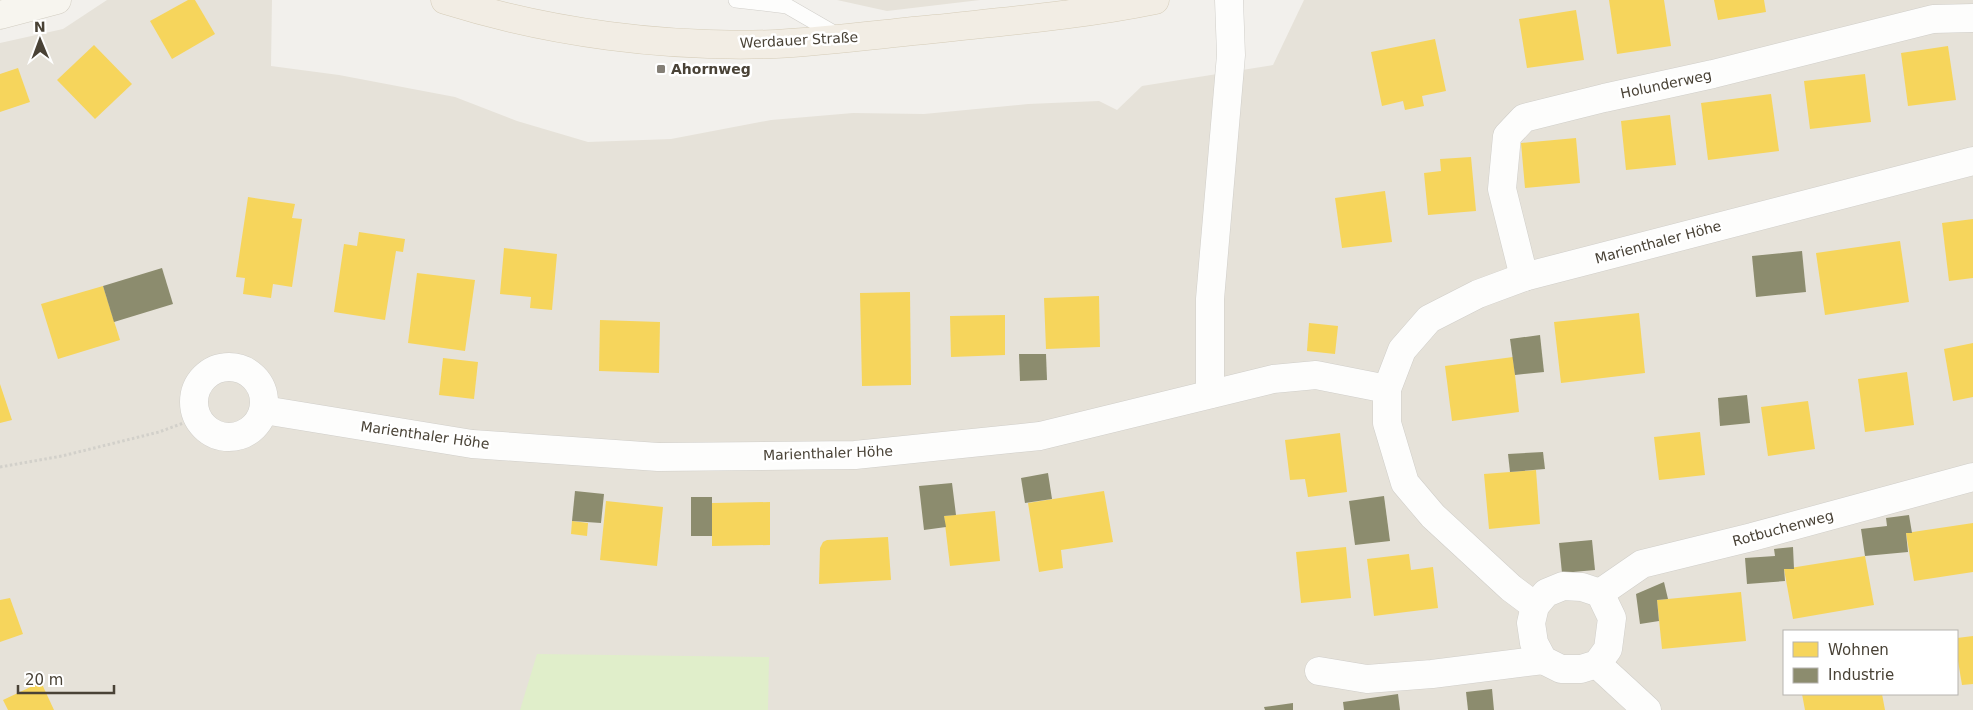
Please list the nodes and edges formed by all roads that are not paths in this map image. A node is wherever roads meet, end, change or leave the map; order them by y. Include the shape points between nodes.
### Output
1 (57, 0) edge
2 (445, 0) edge
3 (736, 0) edge
4 (1229, 0) edge
5 (1140, 1) edge
6 (0, 15) edge
7 (1973, 18) edge
8 (842, 38) junction
9 (1973, 160) edge
10 (1524, 277) junction
11 (1387, 389) junction
12 (1210, 394) junction
13 (264, 410) junction
14 (1973, 477) edge
15 (1600, 594) junction
16 (1535, 606) junction
17 (1543, 660) junction
18 (1597, 664) junction
19 (1320, 671) dead end
20 (1648, 710) edge

1 - 6 street
2 - 8 main road, Werdauer Straße via 486,13 661,42 776,44
3 - 8 lane via 787,6
4 - 12 street via 1231,55 1210,299
5 - 8 main road, Werdauer Straße via 1034,19
7 - 10 street, Holunderweg via 1933,19 1524,118 1507,136 1502,189
9 - 10 street, Marienthaler Höhe
10 - 11 street, Marienthaler Höhe via 1478,294 1429,319 1402,350
11 - 12 street, Marienthaler Höhe via 1316,376 1273,379
11 - 16 street, Marienthaler Höhe via 1387,423 1405,483 1433,516
12 - 13 street, Marienthaler Höhe via 1040,436 855,455 658,457 472,444
13 - 13 street via 251,430 228,438 210,432 197,418 194,394 199,383 218,368 243,369 261,386
14 - 15 street, Rotbuchenweg via 1642,564
15 - 16 street via 1582,587 1563,586 1546,593
15 - 18 street via 1612,618 1608,649
16 - 17 street via 1530,624 1534,643
17 - 18 street via 1562,669 1581,669
17 - 19 street via 1367,679
18 - 20 street

